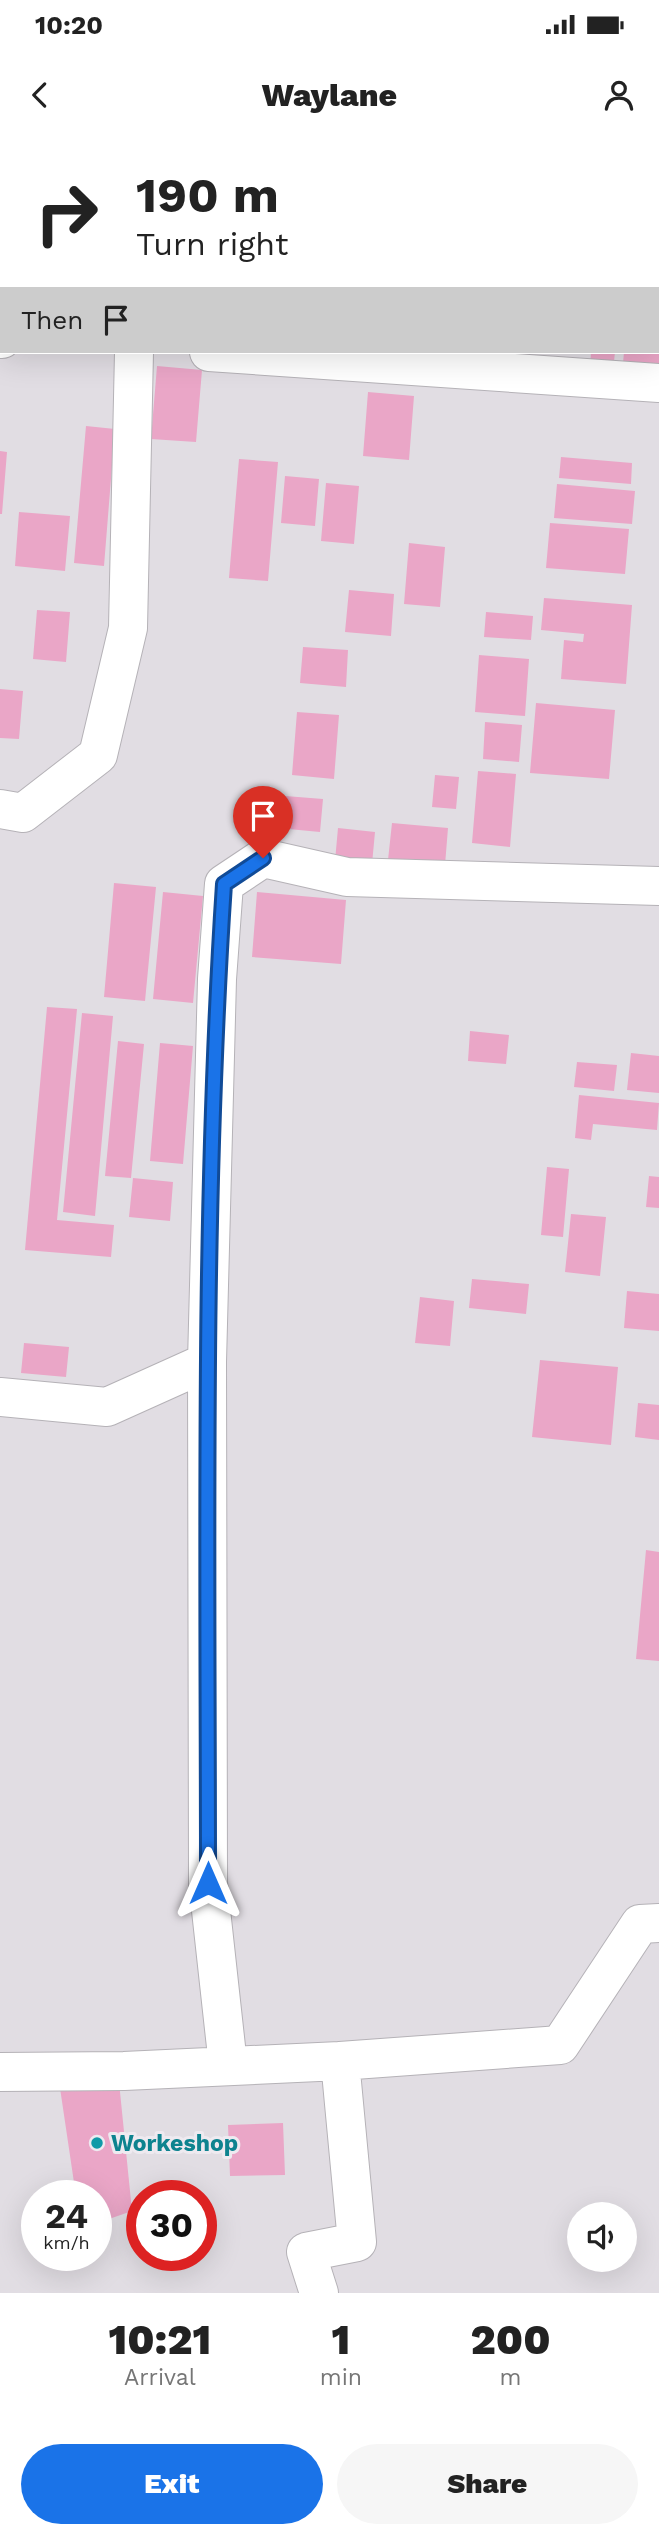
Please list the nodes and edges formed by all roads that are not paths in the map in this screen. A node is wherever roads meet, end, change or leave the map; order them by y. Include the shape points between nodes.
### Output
1 (134, 354) edge
2 (238, 354) edge
3 (659, 383) edge
4 (0, 809) edge
5 (659, 886) edge
6 (207, 1362) junction
7 (0, 1397) edge
8 (659, 1923) edge
9 (341, 2061) junction
10 (228, 2065) junction
11 (0, 2072) edge
12 (319, 2293) edge

1 - 4 street via 128,628 97,755 23,813
2 - 3 street
5 - 6 street via 347,877 263,858 224,884 217,979
6 - 7 street via 107,1407
6 - 10 street via 208,1883
8 - 9 street via 640,1924 560,2045
9 - 10 street
9 - 12 street via 357,2242 306,2252
10 - 11 street

